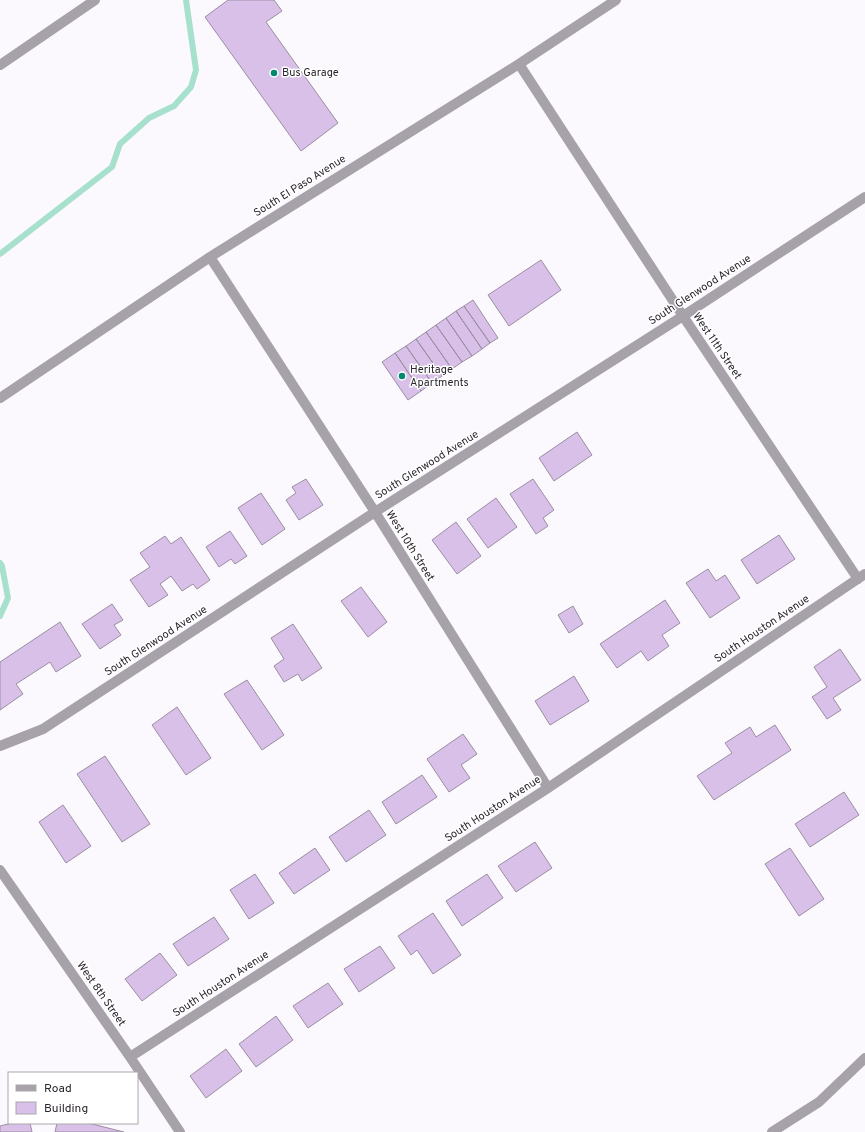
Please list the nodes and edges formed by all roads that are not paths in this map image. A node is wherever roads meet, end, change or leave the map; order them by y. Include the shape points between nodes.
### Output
1 (96, 0) edge
2 (616, 0) edge
3 (519, 64) junction
4 (0, 65) edge
5 (865, 197) edge
6 (210, 257) junction
7 (683, 316) junction
8 (0, 398) edge
9 (374, 512) junction
10 (861, 577) edge
11 (0, 746) edge
12 (548, 788) junction
13 (0, 870) edge
14 (130, 1057) junction
15 (865, 1058) edge
16 (180, 1132) edge
17 (772, 1132) edge

1 - 4 street
2 - 3 street, South El Paso Avenue
3 - 6 street, South El Paso Avenue
3 - 7 street, West 11th Street
5 - 7 street, South Glenwood Avenue
6 - 8 street, South El Paso Avenue
6 - 9 street, West 10th Street
7 - 9 street, South Glenwood Avenue
7 - 10 street, West 11th Street
9 - 11 street, South Glenwood Avenue via 43,729
9 - 12 street, West 10th Street
10 - 12 street, South Houston Avenue
12 - 14 street, South Houston Avenue
13 - 14 street, West 8th Street
14 - 16 street, West 8th Street
15 - 17 street via 819,1102

